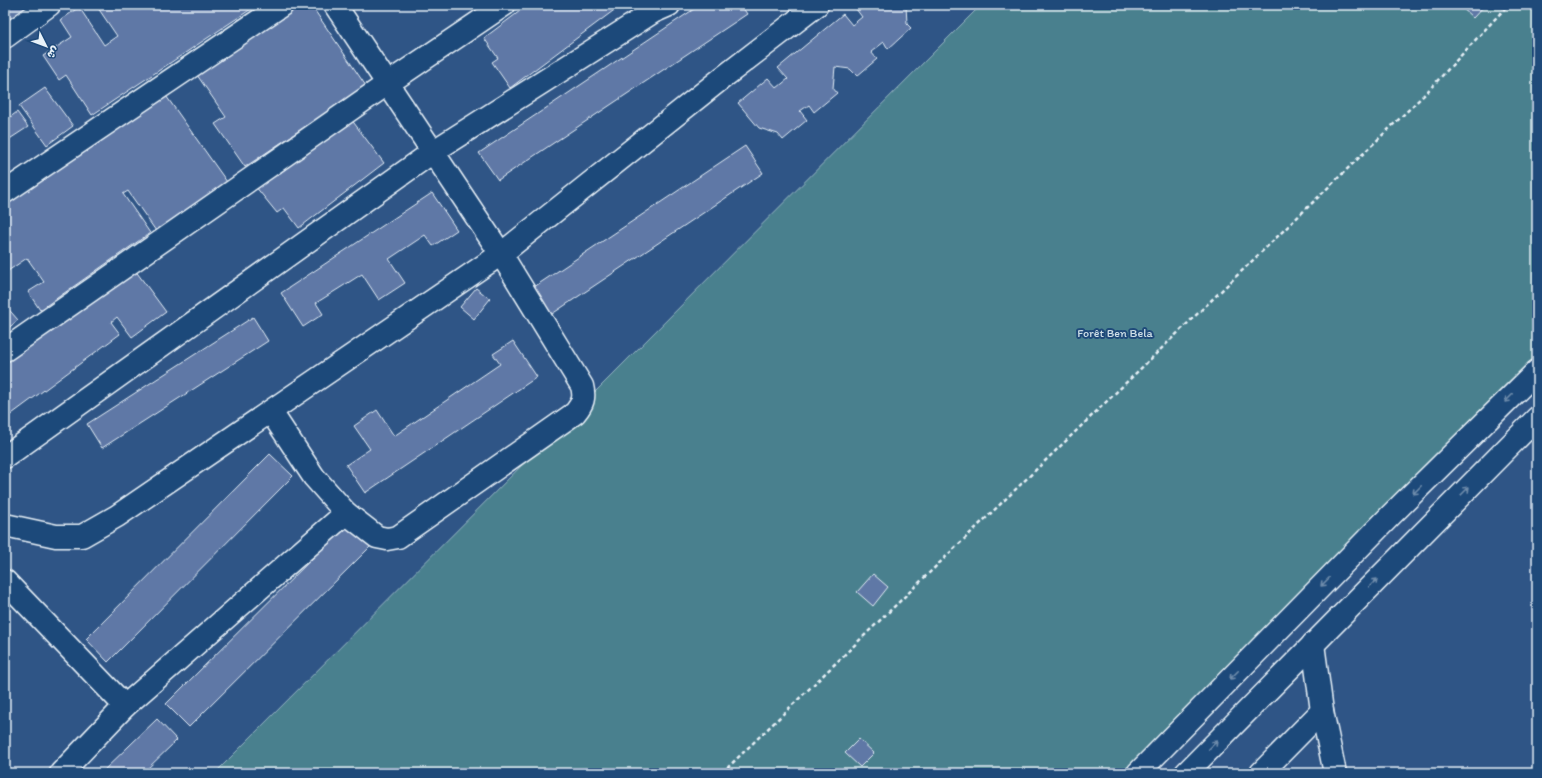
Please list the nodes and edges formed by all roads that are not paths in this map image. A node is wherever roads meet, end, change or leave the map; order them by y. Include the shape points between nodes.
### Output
1 (282, 5) edge
2 (335, 5) edge
3 (504, 5) edge
4 (669, 5) edge
5 (46, 6) edge
6 (811, 6) edge
7 (5, 37) edge
8 (386, 84) junction
9 (434, 151) junction
10 (5, 192) edge
11 (501, 254) junction
12 (5, 350) edge
13 (1537, 371) edge
14 (271, 412) junction
15 (1537, 418) edge
16 (5, 456) edge
17 (346, 513) junction
18 (5, 525) edge
19 (5, 581) edge
20 (1314, 644) junction
21 (125, 706) junction
22 (1322, 710) junction
23 (61, 773) edge
24 (1138, 773) edge
25 (1186, 773) edge
26 (1261, 773) edge
27 (1335, 773) edge

1 - 10 street
2 - 8 street
3 - 8 street
4 - 9 street via 653,12
5 - 7 street
6 - 11 street
8 - 9 street
8 - 12 street
9 - 11 street
9 - 16 street
11 - 14 street
11 - 17 street via 582,386 585,396 582,405 575,413 398,537 377,537
13 -> 24 street via 1392,514
14 - 17 street via 314,477
14 - 18 street via 118,516 82,536 56,536
20 -> 15 street
17 - 21 street
19 - 21 street
20 - 22 street
25 -> 20 street
21 - 23 street
22 - 26 street
22 - 27 street

